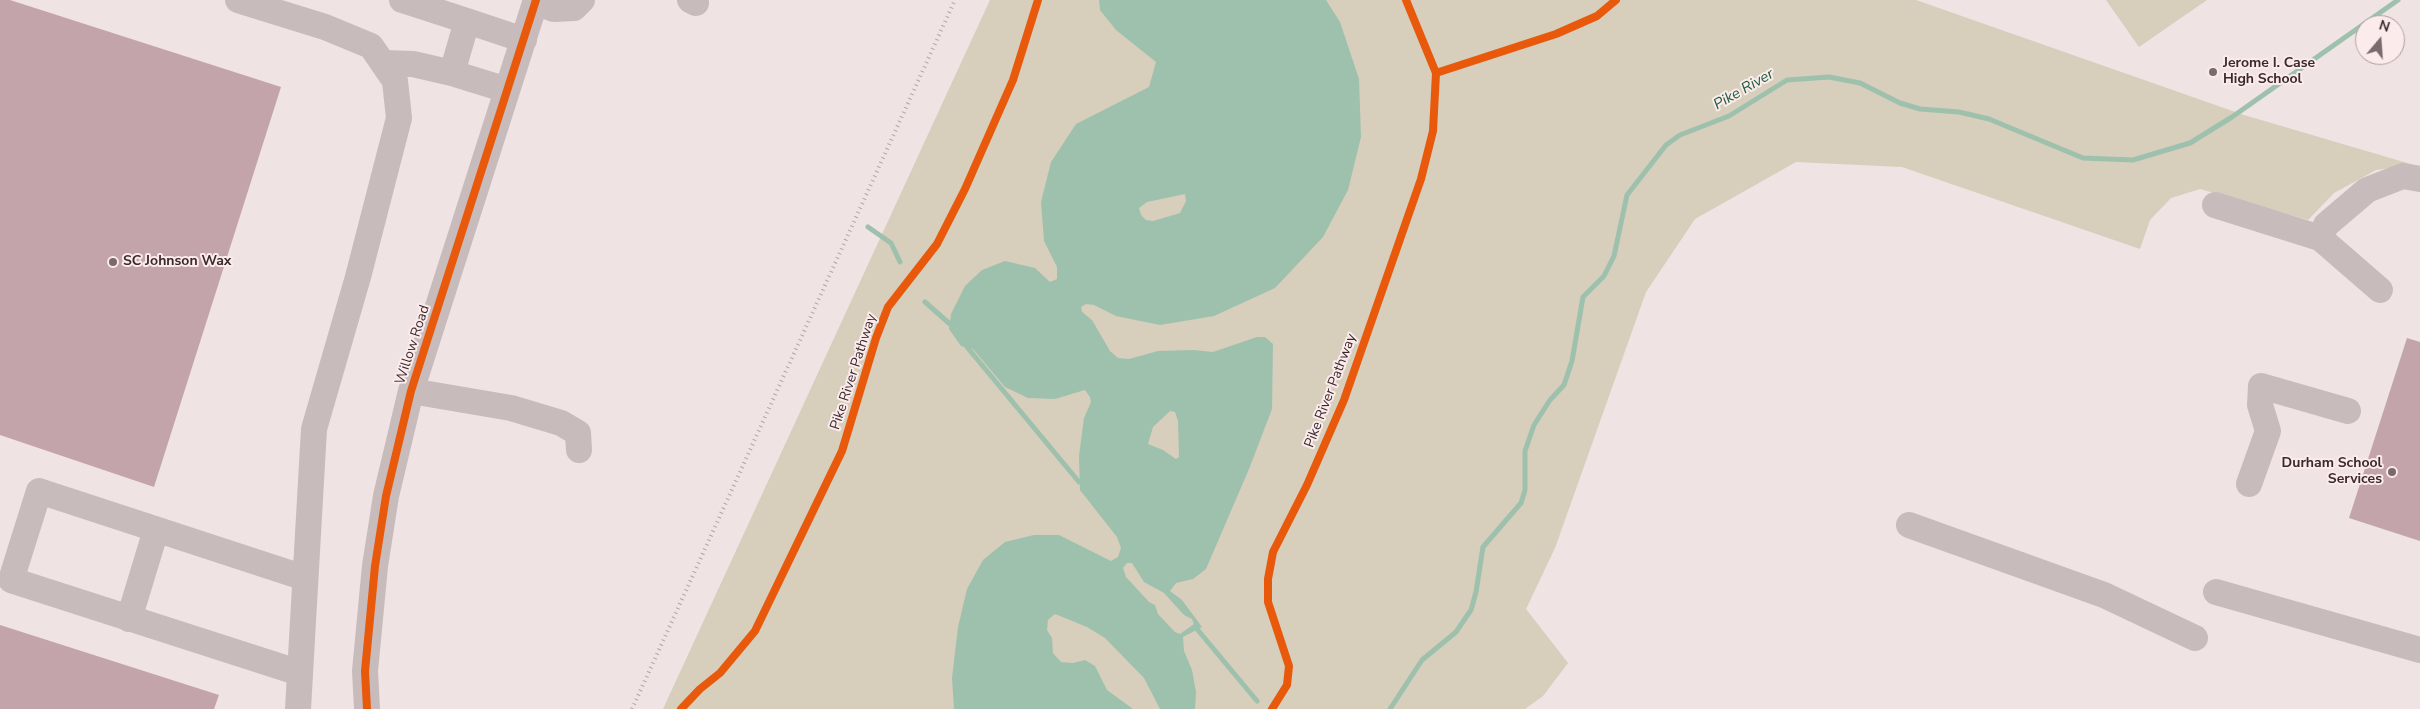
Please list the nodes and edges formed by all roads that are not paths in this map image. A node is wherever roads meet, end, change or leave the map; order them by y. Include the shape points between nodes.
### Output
1 (238, 0) edge
2 (402, 0) edge
3 (582, 0) edge
4 (535, 1) edge
5 (467, 21) junction
6 (524, 40) junction
7 (383, 63) junction
8 (452, 73) junction
9 (507, 90) junction
10 (2420, 180) edge
11 (2215, 205) dead end
12 (2320, 238) junction
13 (2380, 290) dead end
14 (411, 391) junction
15 (2348, 411) dead end
16 (579, 450) dead end
17 (2249, 484) dead end
18 (1909, 525) dead end
19 (156, 530) junction
20 (305, 578) junction
21 (2216, 592) dead end
22 (128, 619) junction
23 (2195, 638) dead end
24 (2420, 650) edge
25 (300, 673) junction
26 (298, 709) edge
27 (367, 709) edge

1 - 7 street via 325,27 371,46
2 - 5 street
3 - 4 street via 574,8 554,9
4 - 6 street, Willow Road
5 - 6 street
5 - 8 street
6 - 9 street, Willow Road
7 - 8 street via 412,64
7 - 20 street via 395,81 399,118 314,429
8 - 9 street
9 - 14 street, Willow Road
10 - 12 street via 2403,176 2367,190 2326,225
11 - 12 street
12 - 13 street
14 - 16 street via 511,408 554,421 578,433
14 - 27 street, Willow Road via 386,496 375,566 365,670
15 - 17 street via 2262,386 2260,405 2268,431
18 - 23 street via 2104,596
19 - 20 street
19 - 22 street
19 - 22 street via 39,491 11,580
20 - 25 street
21 - 24 street
22 - 25 street
25 - 26 street

